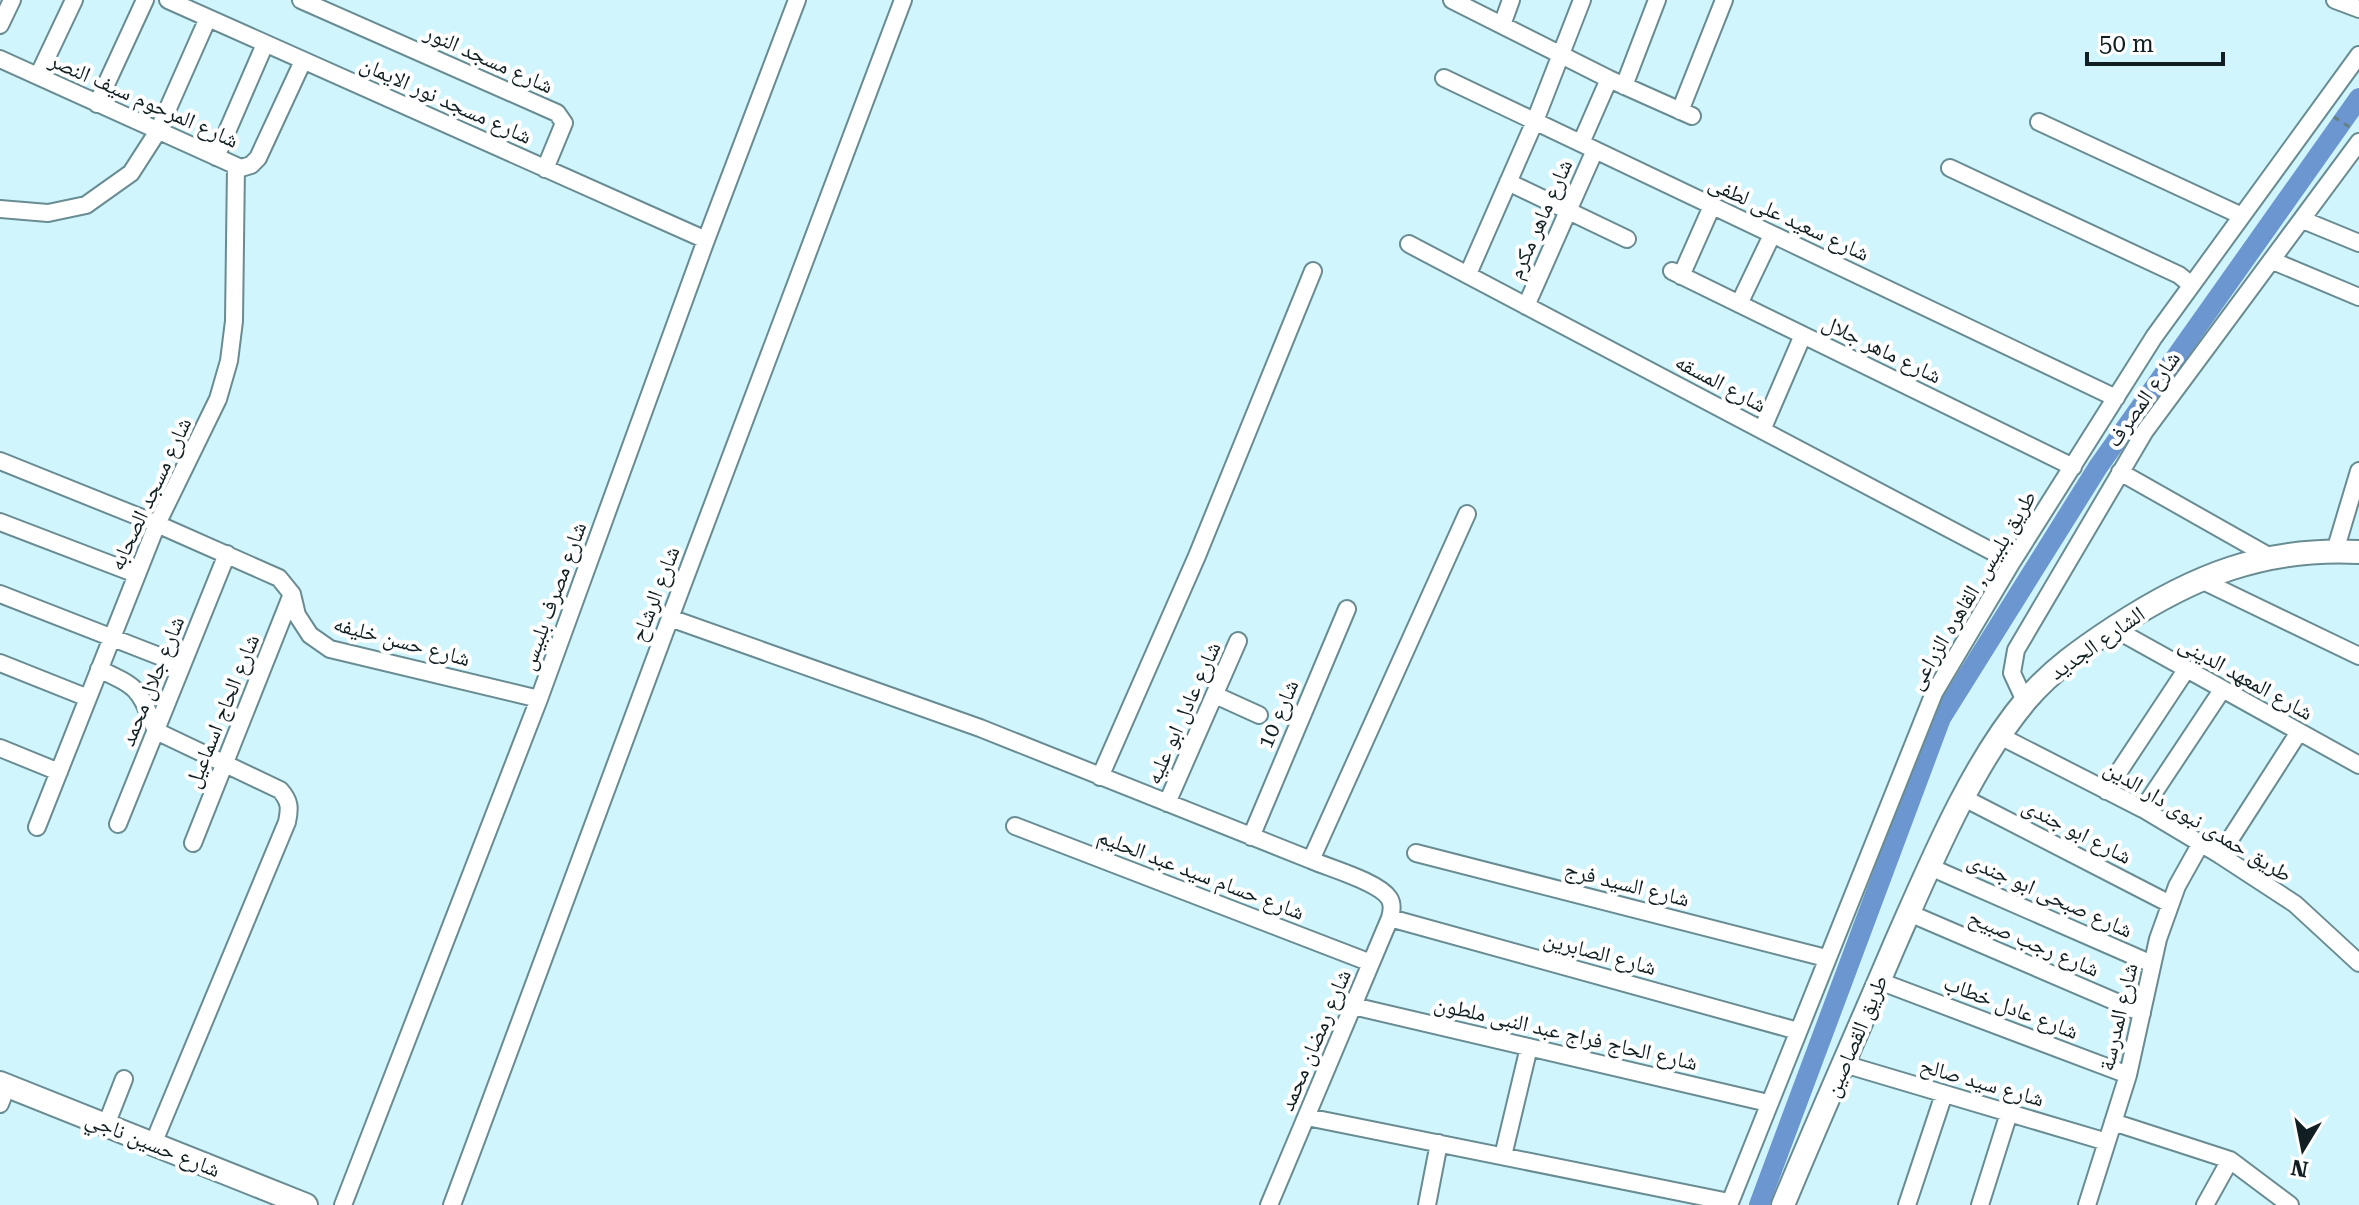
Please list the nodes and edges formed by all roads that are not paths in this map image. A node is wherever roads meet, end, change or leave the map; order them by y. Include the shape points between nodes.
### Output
1 (12, 0) edge
2 (74, 0) edge
3 (145, 0) edge
4 (168, 0) edge
5 (301, 0) edge
6 (797, 0) edge
7 (903, 0) edge
8 (1452, 0) edge
9 (1511, 0) edge
10 (1582, 0) edge
11 (1657, 0) edge
12 (1724, 0) edge
13 (2335, 0) edge
14 (2359, 9) edge
15 (208, 18) junction
16 (0, 25) edge
17 (1502, 25) junction
18 (265, 44) junction
19 (1561, 55) junction
20 (2359, 55) edge
21 (0, 59) edge
22 (303, 61) junction
23 (38, 76) junction
24 (1444, 78) dead end
25 (1616, 82) junction
26 (97, 104) junction
27 (1535, 121) junction
28 (2039, 122) dead end
29 (158, 131) junction
30 (2356, 144) edge
31 (1588, 147) junction
32 (216, 157) junction
33 (236, 166) junction
34 (1950, 168) dead end
35 (545, 169) junction
36 (1508, 182) junction
37 (1712, 206) junction
38 (0, 209) edge
39 (1568, 210) junction
40 (2242, 216) junction
41 (2303, 220) junction
42 (1772, 235) junction
43 (1627, 239) dead end
44 (706, 240) junction
45 (2359, 243) edge
46 (1409, 244) dead end
47 (2273, 261) junction
48 (1313, 271) dead end
49 (1468, 274) junction
50 (2190, 284) junction
51 (2359, 297) edge
52 (1739, 304) junction
53 (1526, 306) junction
54 (1803, 335) junction
55 (2116, 398) junction
56 (1762, 430) junction
57 (0, 461) edge
58 (2073, 467) junction
59 (2359, 471) edge
60 (2120, 472) junction
61 (1467, 514) dead end
62 (0, 522) edge
63 (157, 524) junction
64 (2335, 551) junction
65 (2359, 552) edge
66 (227, 554) junction
67 (2272, 558) junction
68 (2012, 562) junction
69 (136, 574) junction
70 (2199, 579) junction
71 (0, 594) edge
72 (292, 594) junction
73 (1347, 609) dead end
74 (670, 618) junction
75 (2113, 628) junction
76 (111, 638) junction
77 (1238, 641) dead end
78 (2359, 656) edge
79 (0, 663) edge
80 (182, 665) junction
81 (99, 669) junction
82 (2186, 670) junction
83 (2222, 690) junction
84 (1215, 695) junction
85 (88, 698) junction
86 (539, 699) junction
87 (2025, 701) junction
88 (1259, 715) dead end
89 (156, 731) junction
90 (2299, 732) junction
91 (2000, 736) junction
92 (0, 748) edge
93 (224, 764) junction
94 (2359, 765) edge
95 (59, 772) junction
96 (1100, 777) junction
97 (2106, 791) junction
98 (1964, 798) junction
99 (1167, 803) junction
100 (2143, 809) junction
101 (118, 824) dead end
102 (1015, 826) dead end
103 (37, 827) dead end
104 (1251, 837) junction
105 (193, 843) dead end
106 (2201, 843) junction
107 (1416, 853) dead end
108 (2220, 855) junction
109 (1311, 860) junction
110 (1930, 867) junction
111 (2170, 904) junction
112 (1909, 913) junction
113 (1390, 918) junction
114 (1826, 958) junction
115 (1371, 963) junction
116 (2359, 963) edge
117 (2152, 964) junction
118 (1879, 981) junction
119 (1353, 1006) junction
120 (2142, 1013) junction
121 (1798, 1031) junction
122 (1529, 1047) junction
123 (1844, 1064) junction
124 (2128, 1075) junction
125 (124, 1079) dead end
126 (2, 1091) edge
127 (1944, 1094) junction
128 (1768, 1103) junction
129 (2009, 1113) junction
130 (1307, 1117) junction
131 (2113, 1122) junction
132 (106, 1125) junction
133 (2107, 1142) junction
134 (1439, 1143) junction
135 (153, 1144) junction
136 (1503, 1156) junction
137 (2230, 1160) junction
138 (1729, 1204) edge
139 (1787, 1204) edge
140 (306, 1205) edge
141 (343, 1205) edge
142 (452, 1205) edge
143 (1269, 1205) edge
144 (1427, 1205) edge
145 (1907, 1205) edge
146 (1980, 1205) edge
147 (2087, 1205) edge
148 (2205, 1205) edge
149 (2290, 1205) edge

1 - 16 street
2 - 23 street
3 - 26 street
4 - 15 street, شارع مسجد نور الايمان
5 - 35 street, شارع مسجد النور via 557,113 564,123
6 - 44 street, شارع مصرف بلبيس
7 - 74 street, شارع الرشاح
8 - 17 street
9 - 17 street
10 - 19 street
11 - 25 street, شارع ماهر مكرم
12 - 25 street via 1686,114
13 - 14 street
15 - 18 street, شارع مسجد نور الايمان
15 - 29 street
17 - 19 street
18 - 22 street, شارع مسجد نور الايمان
18 - 32 street
19 - 25 street
19 - 27 street
20 - 40 street, طريق بلبيس, القاهره الزراعى
21 - 23 street, شارع المرحوم سيف النصر
22 - 33 street, شارع المرحوم سيف النصر via 258,158 251,165
22 - 35 street, شارع مسجد نور الايمان
23 - 26 street, شارع المرحوم سيف النصر
24 - 27 street, شارع سعيد على لطفى
25 - 31 street, شارع ماهر مكرم
26 - 29 street, شارع المرحوم سيف النصر
27 - 31 street, شارع سعيد على لطفى
27 - 36 street
28 - 40 street
29 - 32 street, شارع المرحوم سيف النصر
29 - 38 street via 131,173 86,205 48,213
30 - 41 street, شارع المصرف
31 - 37 street, شارع سعيد على لطفى
31 - 39 street, شارع ماهر مكرم
32 - 33 street, شارع المرحوم سيف النصر
33 - 63 street, شارع مسجد الصحابه via 236,282 229,361 218,399
34 - 50 street
35 - 44 street, شارع مسجد نور الايمان
36 - 39 street
36 - 49 street
37 - 42 street, شارع سعيد على لطفى
37 - 52 street, شارع ماهر جلال via 1676,273
39 - 43 street
39 - 53 street, شارع ماهر مكرم
40 - 50 street, طريق بلبيس, القاهره الزراعى
41 - 45 street
41 - 47 street, شارع المصرف
42 - 52 street
42 - 55 street, شارع سعيد على لطفى
44 - 86 street, شارع مصرف بلبيس
46 - 49 street, شارع المسقه
47 - 51 street
47 - 60 street, شارع المصرف via 2152,421
48 - 96 street
49 - 53 street, شارع المسقه
50 - 55 street, طريق بلبيس, القاهره الزراعى
52 - 54 street, شارع ماهر جلال
53 - 56 street, شارع المسقه
54 - 56 street
54 - 58 street, شارع ماهر جلال
55 - 58 street, طريق بلبيس, القاهره الزراعى
56 - 68 street, شارع المسقه
57 - 63 street, شارع حسن خليفه
58 - 68 street, طريق بلبيس, القاهره الزراعى
59 - 64 street
60 - 67 street
60 - 87 street, شارع المصرف via 2016,650 2012,673
61 - 109 street
62 - 69 street
63 - 66 street, شارع حسن خليفه
63 - 69 street, شارع مسجد الصحابه
64 - 65 street, الشارع الجديد
64 - 67 street, الشارع الجديد
66 - 72 street, شارع حسن خليفه via 279,578
66 - 80 street, شارع جلال محمد
67 - 70 street, الشارع الجديد
68 - 114 street, طريق بلبيس, القاهره الزراعى via 1934,693
69 - 76 street, شارع مسجد الصحابه
70 - 75 street, الشارع الجديد
70 - 78 street
71 - 76 street
72 - 86 street, شارع حسن خليفه via 310,635 330,649
72 - 93 street, شارع الحاج اسماعيل
73 - 104 street, شارع 10
74 - 96 street
74 - 142 street, شارع الرشاح
75 - 82 street, شارع المعهد الدينى
75 - 87 street, الشارع الجديد via 2053,671
76 - 80 street
76 - 81 street, شارع مسجد الصحابه
77 - 84 street, شارع عادل ابو عليه
79 - 85 street
80 - 89 street, شارع جلال محمد
81 - 85 street, شارع مسجد الصحابه
81 - 89 street via 140,693
82 - 83 street, شارع المعهد الدينى
82 - 97 street
83 - 90 street, شارع المعهد الدينى
83 - 100 street
84 - 88 street
84 - 99 street, شارع عادل ابو عليه
85 - 95 street, شارع مسجد الصحابه
86 - 141 street, شارع مصرف بلبيس
87 - 91 street, الشارع الجديد
89 - 93 street
89 - 101 street, شارع جلال محمد
90 - 94 street, شارع المعهد الدينى
90 - 108 street
91 - 97 street, طريق حمدى نبوى دار الدين
91 - 98 street, الشارع الجديد
92 - 95 street
93 - 105 street, شارع الحاج اسماعيل
93 - 135 street via 280,790 290,807
95 - 103 street, شارع مسجد الصحابه
96 - 99 street
97 - 100 street, طريق حمدى نبوى دار الدين
98 - 110 street, الشارع الجديد
98 - 111 street, شارع ابو جندى
99 - 104 street
100 - 106 street, طريق حمدى نبوى دار الدين
102 - 115 street, شارع حسام سيد عبد الحليم
104 - 109 street
106 - 108 street, طريق حمدى نبوى دار الدين
106 - 111 street, شارع المدرسة
107 - 114 street, شارع السيد فرج
108 - 116 street, طريق حمدى نبوى دار الدين via 2295,904
109 - 113 street via 1384,893 1392,907
110 - 112 street, طريق القصاصين
110 - 117 street, شارع صبحى ابو جندى
111 - 117 street, شارع المدرسة
112 - 118 street, طريق القصاصين
112 - 120 street, شارع رجب صبيح
113 - 115 street, شارع رمضان محمد
113 - 121 street, شارع الصابرين
114 - 121 street, طريق بلبيس, القاهره الزراعى
115 - 119 street, شارع رمضان محمد
117 - 120 street, شارع المدرسة
118 - 123 street, طريق القصاصين
118 - 124 street, شارع عادل خطاب
119 - 122 street, شارع الحاج فراج عبد النبى ملطون
119 - 130 street, شارع رمضان محمد
120 - 124 street, شارع المدرسة
121 - 128 street, طريق بلبيس, القاهره الزراعى
122 - 128 street, شارع الحاج فراج عبد النبى ملطون
122 - 136 street
123 - 127 street, شارع سيد صالح
123 - 139 street, طريق القصاصين
124 - 131 street, شارع المدرسة
125 - 132 street
126 - 132 street, شارع حسين ناجي
127 - 129 street, شارع سيد صالح
127 - 145 street
128 - 138 street, طريق بلبيس, القاهره الزراعى
129 - 133 street, شارع سيد صالح
129 - 146 street
130 - 134 street
130 - 143 street, شارع رمضان محمد
131 - 133 street, شارع المدرسة
131 - 137 street
132 - 135 street, شارع حسين ناجي
133 - 147 street, شارع المدرسة
134 - 136 street
134 - 144 street
135 - 140 street, شارع حسين ناجي
136 - 138 street
137 - 148 street
137 - 149 street

